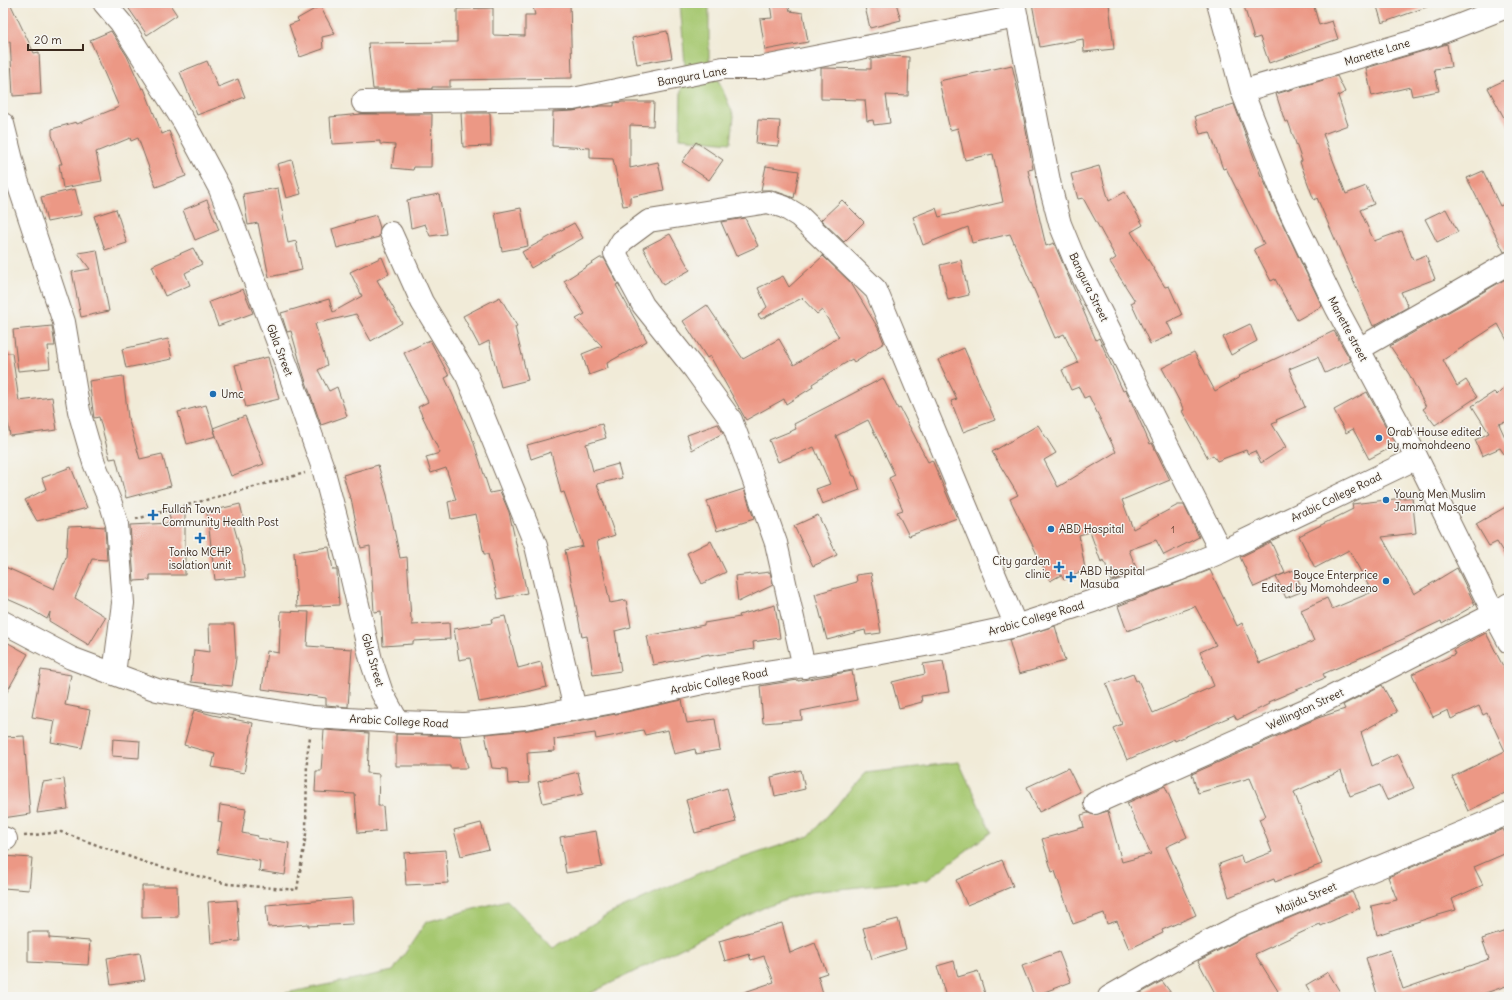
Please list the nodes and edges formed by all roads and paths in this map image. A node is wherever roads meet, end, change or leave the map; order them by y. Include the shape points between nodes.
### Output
1 (104, 3) edge
2 (1218, 3) edge
3 (1509, 6) edge
4 (1016, 10) edge
5 (1242, 91) junction
6 (363, 102) dead end
7 (3, 124) edge
8 (391, 234) dead end
9 (1509, 263) edge
10 (1359, 349) junction
11 (1417, 458) junction
12 (323, 468) junction
13 (117, 524) junction
14 (1220, 552) junction
15 (1501, 609) edge
16 (3, 622) edge
17 (1016, 626) junction
18 (1509, 642) edge
19 (804, 667) junction
20 (114, 674) junction
21 (575, 709) junction
22 (313, 717) junction
23 (398, 722) junction
24 (1095, 803) dead end
25 (1509, 813) edge
26 (5, 838) edge
27 (1109, 997) edge

1 - 12 street, Gbla Street via 121,23 184,122 220,189
2 - 5 street, Manette street
3 - 5 street, Manette Lane via 1435,35
4 - 6 street, Bangura Lane via 759,68 723,68 573,99
4 - 14 street, Bangura Street via 1050,186 1060,224 1076,263
5 - 10 street, Manette street via 1288,207
7 - 13 street via 16,180 64,322 79,410 87,440
8 - 21 street via 422,302 467,376 536,546
9 - 10 street
10 - 11 street, Manette street
11 - 14 street, Arabic College Road
11 - 15 street, Manette street
12 - 13 path
12 - 23 street, Gbla Street via 371,660 382,693
13 - 20 street via 123,603
14 - 17 street, Arabic College Road via 1093,601
15 - 18 street, Manette street
15 - 24 street, Wellington Street via 1314,706
16 - 20 street, Arabic College Road via 71,658
17 - 19 street, Arabic College Road
17 - 19 street via 876,290 799,216 784,207 768,202 650,222 622,240 615,253 643,305 695,370 730,420 776,544
19 - 21 street, Arabic College Road via 726,678
20 - 22 street, Arabic College Road via 157,690
21 - 23 street, Arabic College Road via 526,718 464,724
22 - 23 street, Arabic College Road
22 - 26 path via 307,756 306,834 296,890 228,884 147,863 61,832
25 - 27 street, Majidu Street via 1243,924

